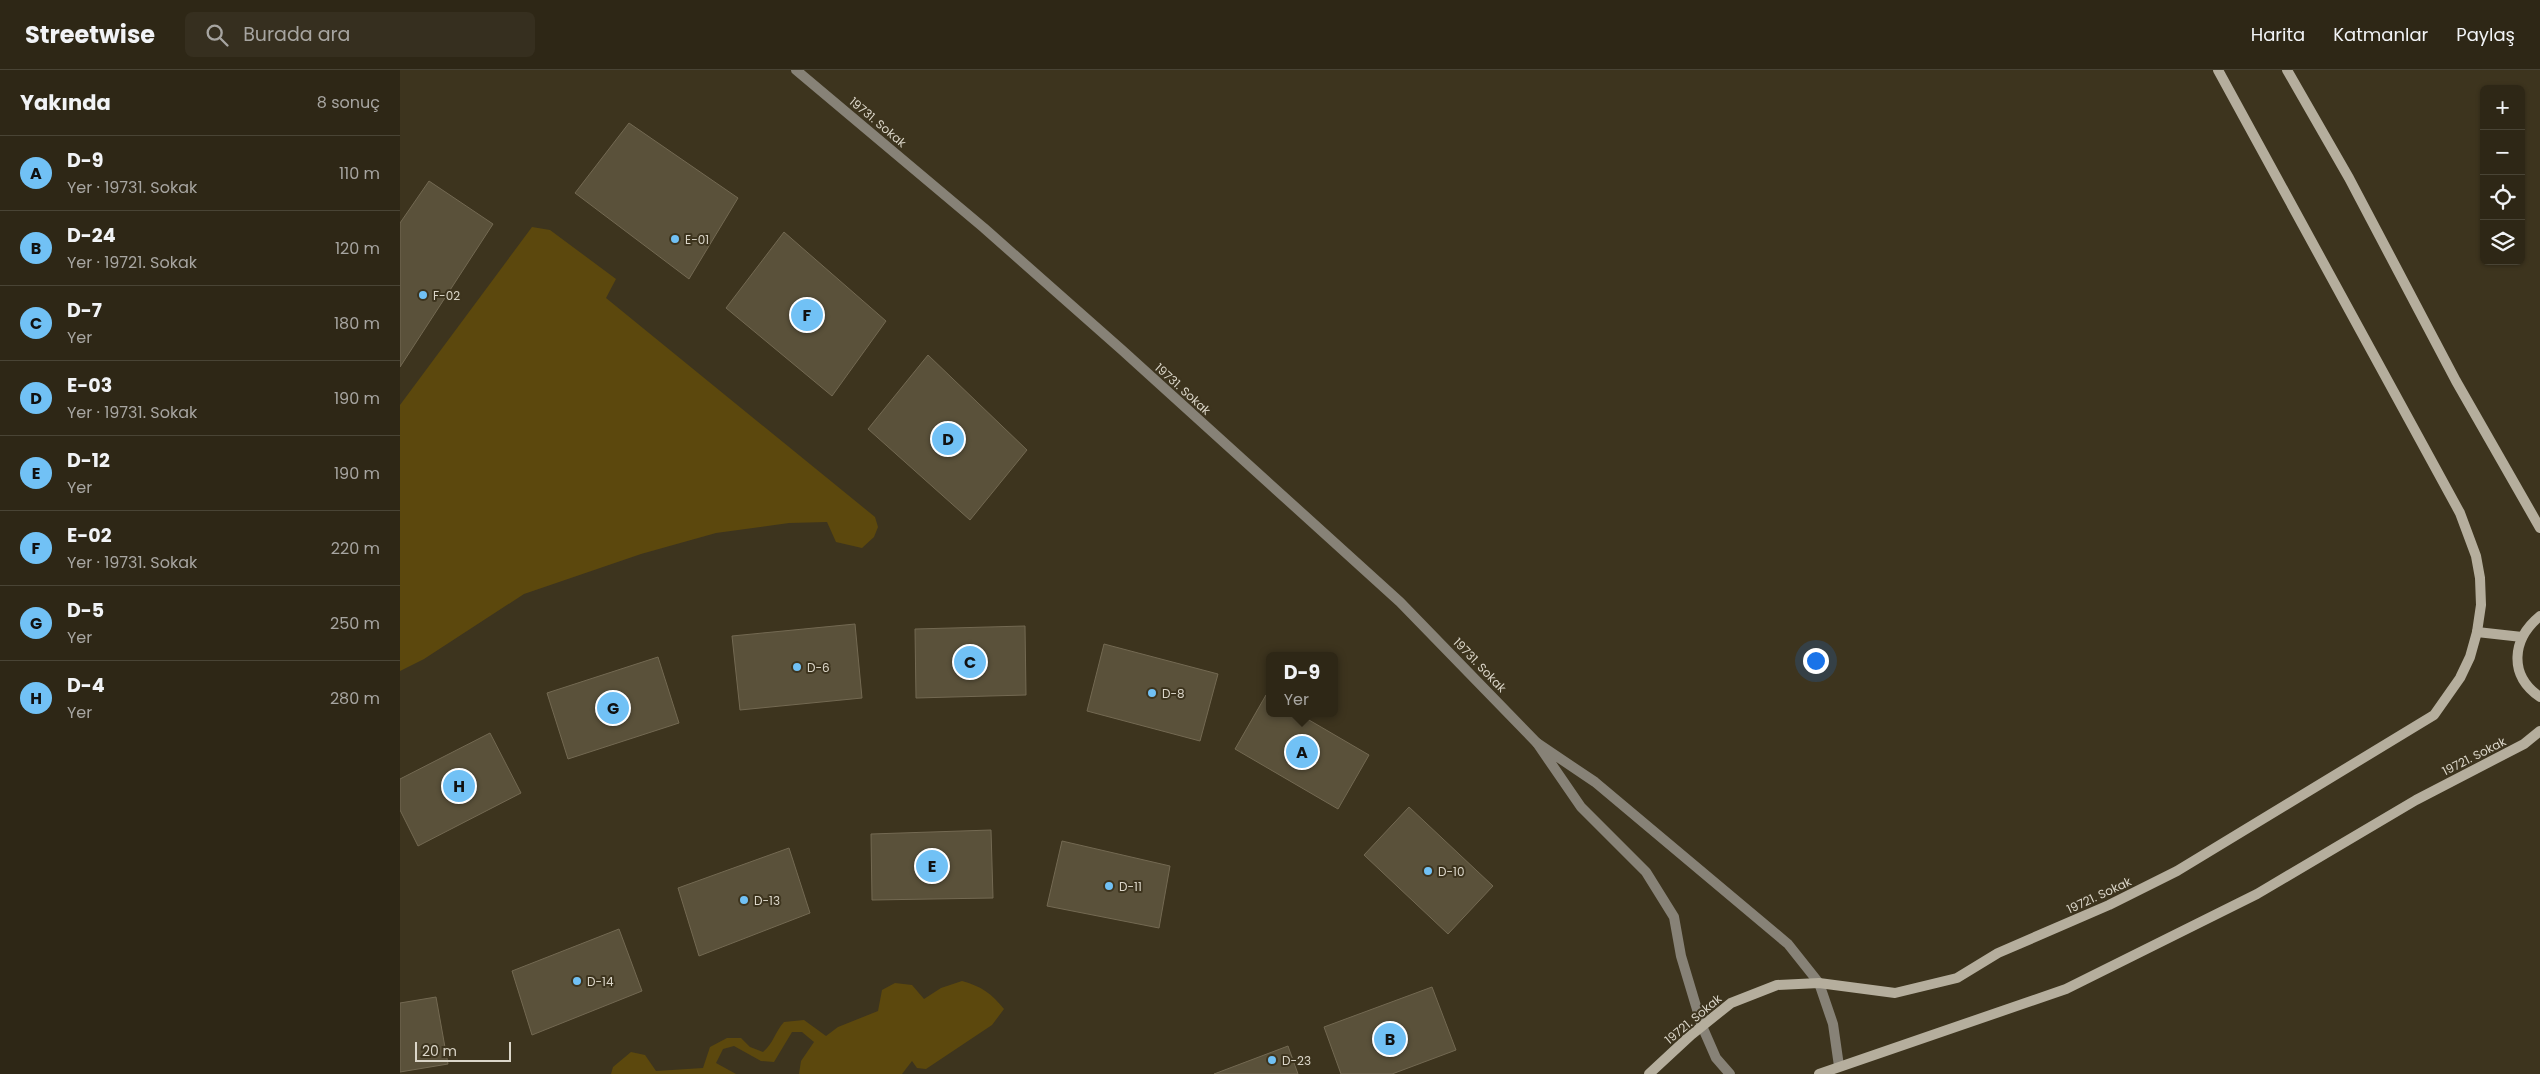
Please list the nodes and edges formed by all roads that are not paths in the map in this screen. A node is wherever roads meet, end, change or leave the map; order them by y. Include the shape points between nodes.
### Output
1 (796, 70) edge
2 (2218, 70) edge
3 (2287, 70) edge
4 (2540, 528) edge
5 (2540, 616) edge
6 (2478, 632) junction
7 (2522, 637) junction
8 (2540, 697) edge
9 (2540, 731) edge
10 (1538, 742) junction
11 (1819, 983) junction
12 (1702, 1026) junction
13 (1840, 1066) junction
14 (1650, 1074) edge
15 (1730, 1074) edge
16 (1819, 1074) edge

1 - 10 street, 19731. Sokak via 1108,337 1400,602
2 - 6 street, 19721. Sokak via 2460,513 2476,556 2481,605
3 - 4 street via 2354,186 2456,381
5 - 7 street
6 - 7 street
6 - 11 street, 19721. Sokak via 2460,678 2434,715 2177,871 2109,905 1998,953 1958,978 1895,993
7 - 8 street via 2517,652 2518,666 2524,680
9 - 13 street, 19721. Sokak via 2524,744 2416,800 2257,894 2066,989
10 - 11 street via 1595,782 1788,944
10 - 12 street via 1581,807 1646,872 1674,917 1681,956
11 - 12 street, 19721. Sokak via 1777,985 1731,1003
11 - 13 street via 1833,1024
12 - 14 street, 19721. Sokak
12 - 15 street via 1716,1058
13 - 16 street, 19721. Sokak

